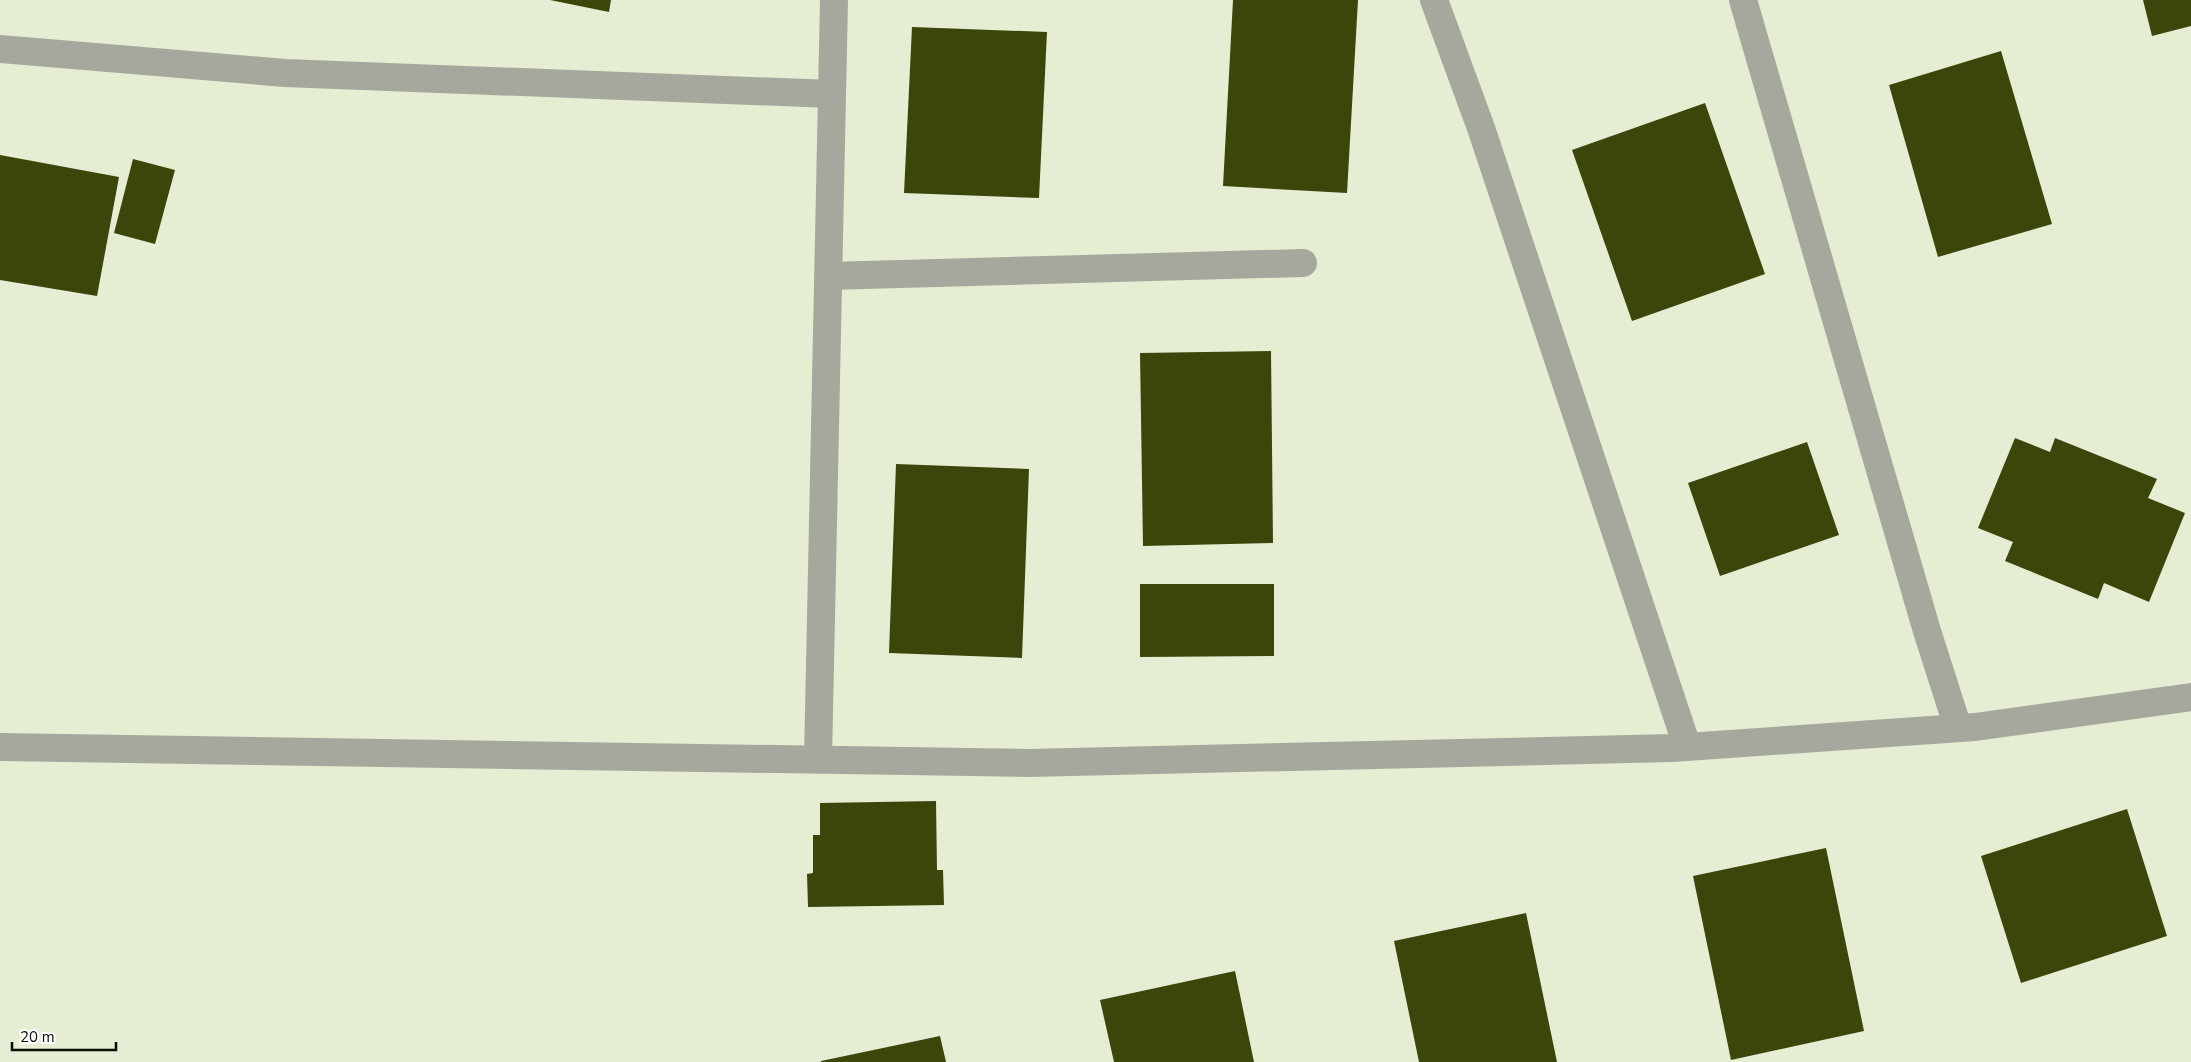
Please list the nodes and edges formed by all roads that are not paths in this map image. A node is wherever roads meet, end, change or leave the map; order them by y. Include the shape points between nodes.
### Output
1 (834, 0) edge
2 (1434, 0) edge
3 (1743, 0) edge
4 (0, 49) edge
5 (832, 94) junction
6 (1303, 263) dead end
7 (828, 276) junction
8 (2191, 697) edge
9 (1958, 728) junction
10 (0, 746) edge
11 (1687, 746) junction
12 (818, 760) junction

1 - 5 street
2 - 11 street via 1481,128
3 - 9 street
4 - 5 street via 285,73
5 - 7 street
6 - 7 street
7 - 12 street
8 - 9 street
9 - 11 street
10 - 12 street
11 - 12 street via 1029,763

